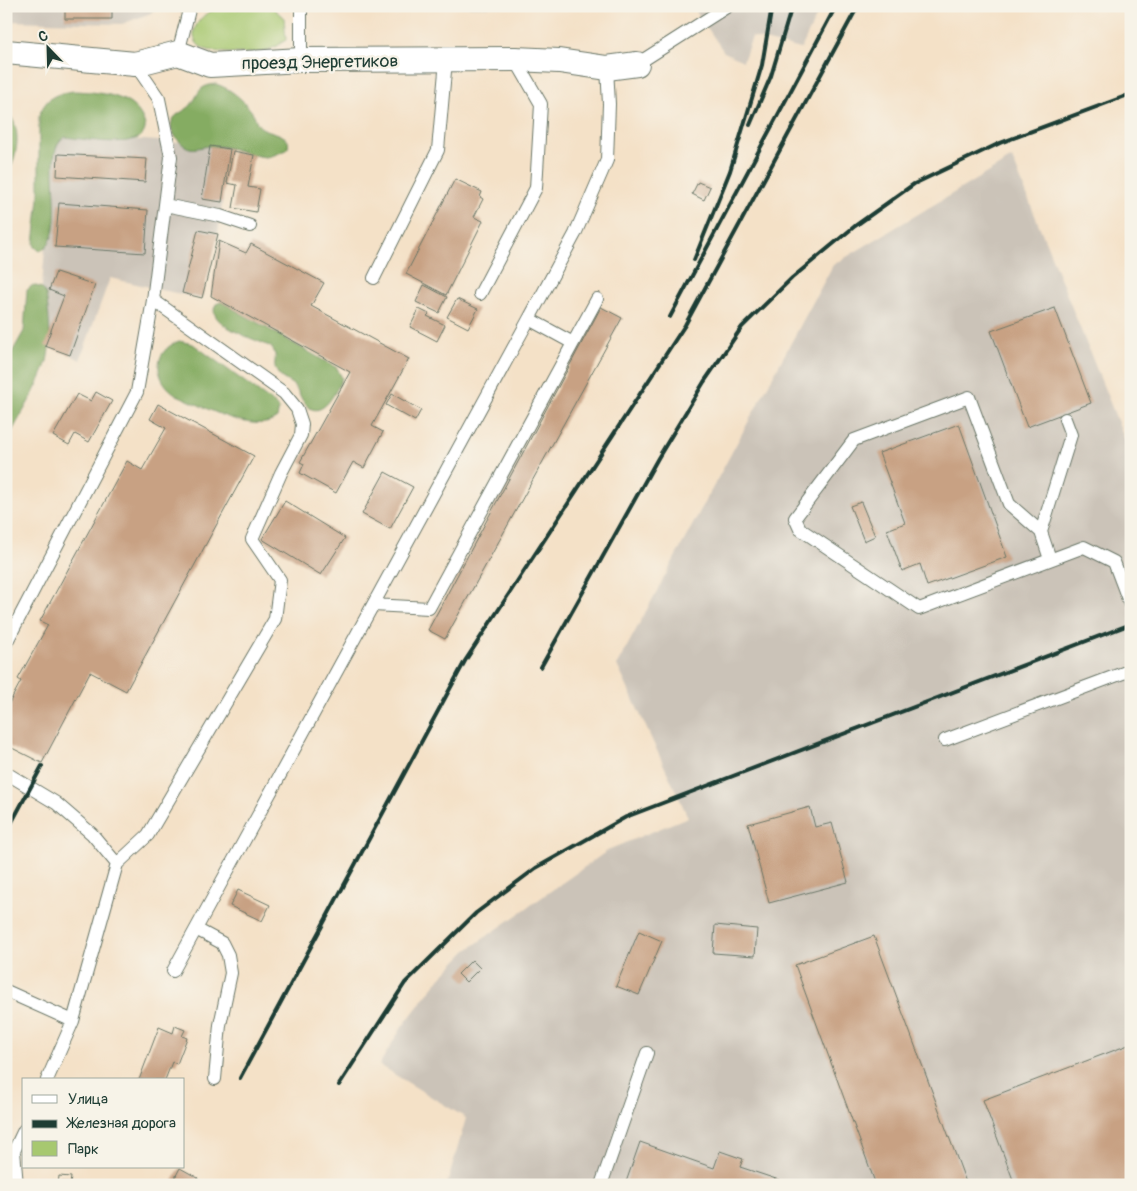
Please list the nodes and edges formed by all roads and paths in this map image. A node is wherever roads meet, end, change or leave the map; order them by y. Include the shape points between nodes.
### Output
1 (190, 6) edge
2 (301, 6) edge
3 (728, 6) edge
4 (6, 52) edge
5 (178, 53) junction
6 (301, 60) junction
7 (446, 60) junction
8 (515, 60) junction
9 (135, 64) junction
10 (638, 64) joint
11 (608, 68) junction
12 (165, 206) junction
13 (250, 226) dead end
14 (374, 278) dead end
15 (480, 294) dead end
16 (597, 299) dead end
17 (153, 300) junction
18 (529, 319) junction
19 (573, 343) junction
20 (1065, 419) dead end
21 (1041, 532) junction
22 (1050, 559) junction
23 (373, 605) junction
24 (1131, 607) edge
25 (6, 643) edge
26 (1131, 670) edge
27 (945, 740) dead end
28 (6, 773) edge
29 (117, 864) junction
30 (196, 929) junction
31 (174, 971) dead end
32 (6, 991) edge
33 (73, 1021) junction
34 (647, 1053) dead end
35 (48, 1078) edge
36 (215, 1079) dead end
37 (22, 1133) edge
38 (10, 1150) edge
39 (17, 1185) edge
40 (601, 1185) edge

1 - 5 lane
2 - 6 lane
3 - 10 lane
4 - 9 street
5 - 6 street, проезд Энергетиков via 210,65
5 - 9 street
6 - 7 street, проезд Энергетиков
7 - 8 street, проезд Энергетиков
7 - 14 lane via 438,150
8 - 11 street, проезд Энергетиков via 559,61
8 - 15 lane via 541,104 536,188
9 - 12 lane via 160,99 171,157
10 - 11 street, проезд Энергетиков
11 - 18 lane via 607,160 575,234
12 - 13 lane via 220,216
12 - 17 lane
16 - 19 lane
17 - 25 lane via 137,392
17 - 29 lane via 284,393 297,409 302,424 301,435 252,538 280,580 275,620 148,835
18 - 19 lane
18 - 23 lane
19 - 23 lane via 429,608
20 - 21 lane via 1071,435
21 - 22 lane
21 - 22 lane via 1009,504 969,397 854,440 795,518 800,529 919,609
22 - 24 lane via 1084,547 1114,562
23 - 30 lane
26 - 27 lane
28 - 29 lane via 56,803 92,834
29 - 33 lane
30 - 31 lane
30 - 36 lane via 222,943 231,973 220,1025
32 - 33 lane
33 - 35 lane
34 - 40 lane
37 - 38 lane
38 - 39 lane

